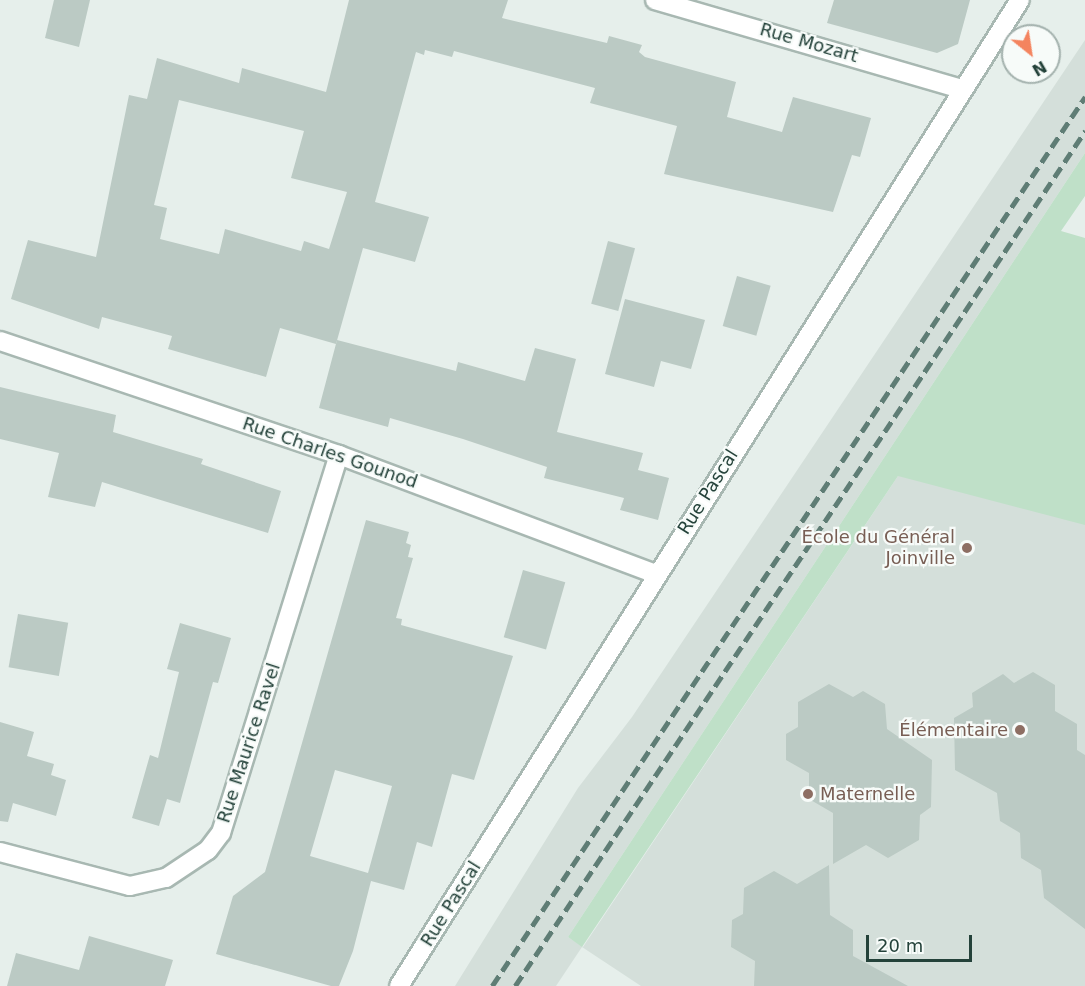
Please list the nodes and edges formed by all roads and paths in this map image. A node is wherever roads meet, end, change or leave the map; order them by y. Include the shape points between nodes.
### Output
1 (655, 0) edge
2 (1020, 0) edge
3 (962, 89) junction
4 (0, 341) edge
5 (339, 455) junction
6 (656, 574) junction
7 (0, 852) edge
8 (399, 986) edge

1 - 3 street, Rue Mozart
2 - 3 street, Rue Pascal
3 - 6 street, Rue Pascal
4 - 5 street, Rue Charles Gounod
5 - 6 street, Rue Charles Gounod
5 - 7 street, Rue Maurice Ravel via 221,833 208,850 166,878 130,886
6 - 8 street, Rue Pascal

